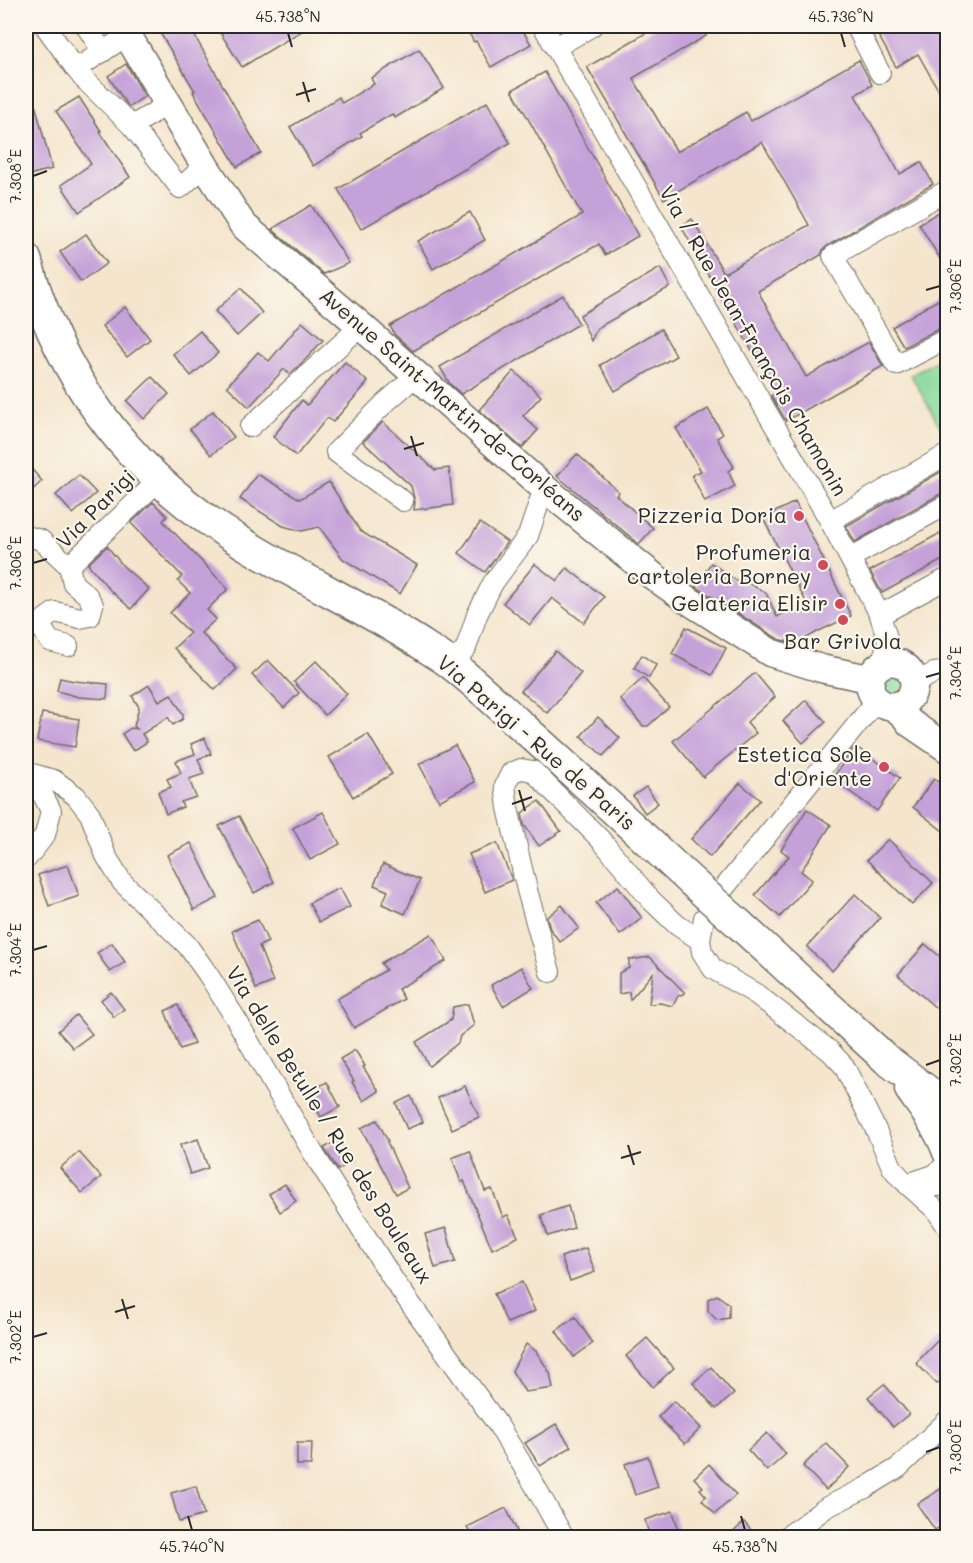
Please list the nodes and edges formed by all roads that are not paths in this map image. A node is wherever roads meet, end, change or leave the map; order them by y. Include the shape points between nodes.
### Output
1 (45, 26) edge
2 (86, 26) edge
3 (543, 26) edge
4 (592, 26) edge
5 (856, 26) edge
6 (125, 30) edge
7 (556, 47) junction
8 (103, 52) junction
9 (80, 73) junction
10 (880, 73) dead end
11 (168, 104) junction
12 (132, 126) junction
13 (205, 166) junction
14 (948, 190) edge
15 (26, 259) edge
16 (361, 326) junction
17 (948, 338) edge
18 (417, 375) junction
19 (250, 427) dead end
20 (948, 454) edge
21 (159, 480) junction
22 (544, 488) junction
23 (403, 501) dead end
24 (948, 504) edge
25 (830, 521) junction
26 (26, 537) edge
27 (850, 558) junction
28 (69, 566) junction
29 (948, 578) edge
30 (880, 615) junction
31 (68, 646) dead end
32 (452, 664) junction
33 (948, 671) edge
34 (914, 683) junction
35 (880, 688) junction
36 (948, 748) edge
37 (26, 772) edge
38 (26, 788) edge
39 (26, 858) edge
40 (720, 893) dead end
41 (704, 918) dead end
42 (700, 940) junction
43 (550, 972) dead end
44 (886, 1059) junction
45 (948, 1109) edge
46 (948, 1152) edge
47 (948, 1163) edge
48 (907, 1184) junction
49 (948, 1185) edge
50 (948, 1228) edge
51 (948, 1420) edge
52 (564, 1538) edge
53 (785, 1538) edge

1 - 9 street
2 - 8 street
3 - 7 street, Via / Rue Jean-François Chamonin
4 - 7 street
5 - 10 street
6 - 8 street
6 - 11 street, Avenue Saint-Martin-de-Corléans
7 - 25 street, Via / Rue Jean-François Chamonin
8 - 9 street
9 - 12 street
11 - 12 street
11 - 13 street, Avenue Saint-Martin-de-Corléans
12 - 13 street via 180,189
13 - 16 street, Avenue Saint-Martin-de-Corléans via 243,225
14 - 17 street via 833,256 896,365
15 - 21 main road, Via Parigi - Rue de Paris via 48,325 72,372 108,425
16 - 18 street, Avenue Saint-Martin-de-Corléans
16 - 19 street
18 - 22 street, Avenue Saint-Martin-de-Corléans
18 - 23 street via 336,452
20 - 25 street
21 - 28 street, Via Parigi
21 - 32 main road, Via Parigi - Rue de Paris via 246,545 390,624
22 - 32 street via 528,536 493,583 466,648
22 - 35 street, Avenue Saint-Martin-de-Corléans via 653,576 771,653
24 - 27 street
25 - 27 street, Via / Rue Jean-François Chamonin
26 - 28 street via 41,540
27 - 30 street, Via / Rue Jean-François Chamonin
28 - 31 street, Via Parigi via 73,584 93,606 90,616 80,618 55,612 41,627 50,641
29 - 30 street
30 - 35 street, Via / Rue Jean-François Chamonin via 888,641
32 - 44 main road, Via Parigi - Rue de Paris, bridge
33 - 34 street
34 - 35 street via 908,700 898,706
34 - 35 street via 904,666 892,662
35 - 36 street, Avenue Saint-Martin-de-Corléans via 910,723
35 - 40 street
37 - 52 street, Via delle Betulle / Rue des Bouleaux via 54,780 76,796 90,814 105,856 122,882 186,945 207,973 315,1156 394,1281 498,1425
38 - 39 street via 42,793 51,811 45,835
41 - 42 street
42 - 43 street via 651,900 601,840 533,771 521,769 511,773 505,785 508,808
42 - 48 street via 702,952 713,969 756,994 844,1066 892,1167
44 - 45 main road, Via Parigi - Rue de Paris
44 - 46 main road, Via Parigi - Rue de Paris via 925,1109
47 - 48 street via 934,1174
48 - 49 street via 921,1188
48 - 50 street via 936,1210
51 - 53 street via 898,1468 827,1507

